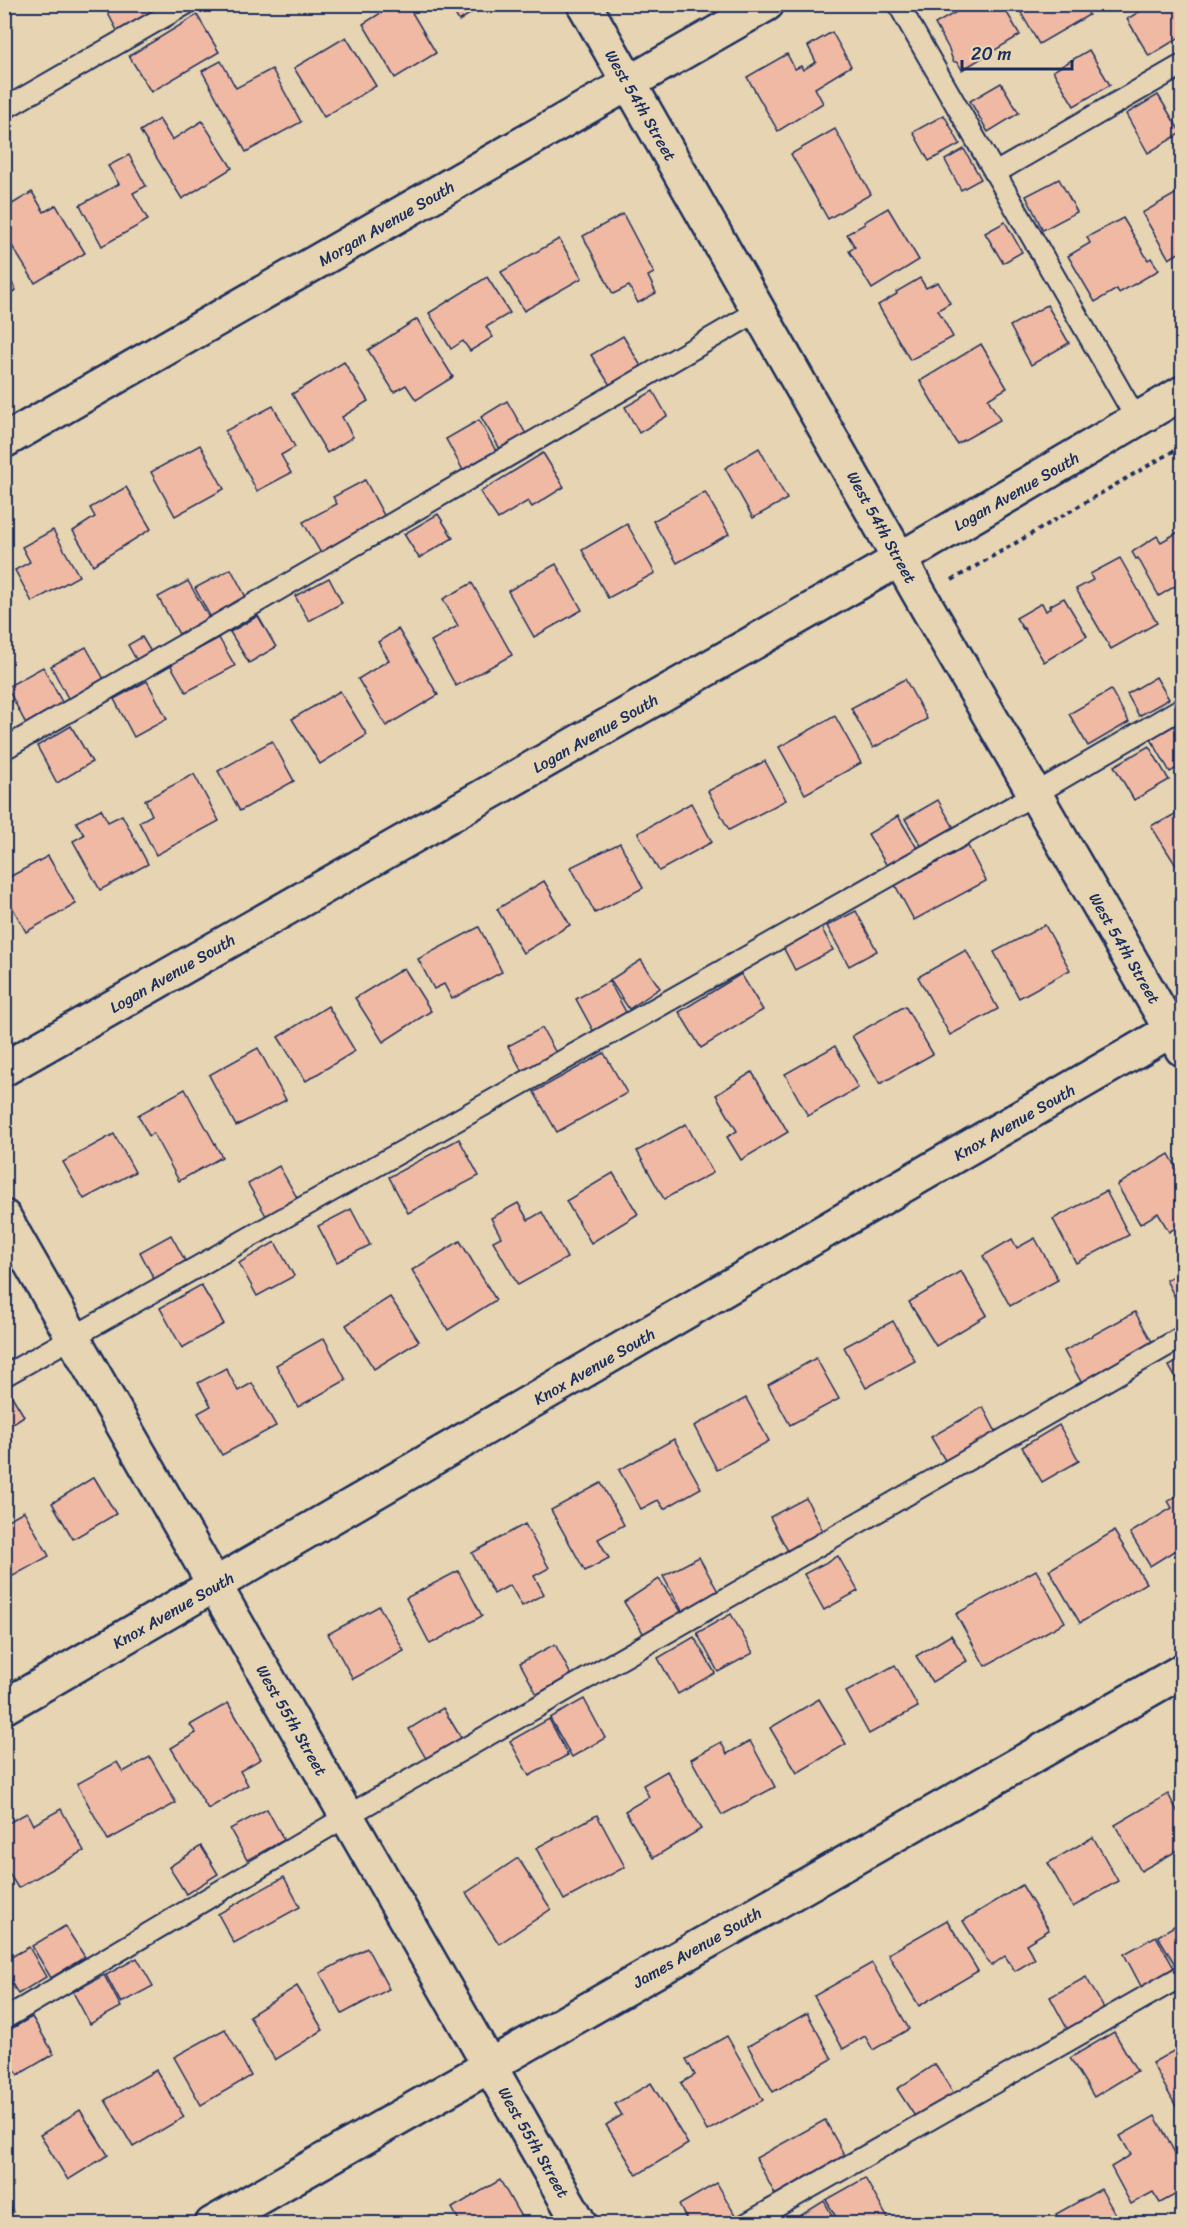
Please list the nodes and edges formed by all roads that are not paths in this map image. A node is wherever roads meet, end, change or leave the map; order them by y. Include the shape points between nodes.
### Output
1 (186, 4) edge
2 (584, 4) edge
3 (767, 4) edge
4 (898, 4) edge
5 (1182, 65) edge
6 (629, 85) junction
7 (4, 109) edge
8 (995, 173) junction
9 (758, 311) junction
10 (1182, 393) edge
11 (1137, 420) junction
12 (4, 441) edge
13 (900, 559) junction
14 (1182, 708) edge
15 (4, 749) edge
16 (1035, 794) junction
17 (1179, 1034) edge
18 (4, 1069) edge
19 (4, 1217) edge
20 (73, 1336) junction
21 (1182, 1337) edge
22 (4, 1376) edge
23 (215, 1586) junction
24 (1182, 1671) edge
25 (4, 1707) edge
26 (347, 1816) junction
27 (1182, 1976) edge
28 (4, 2019) edge
29 (489, 2066) junction
30 (212, 2223) edge
31 (580, 2223) edge
32 (746, 2223) edge

1 - 7 lane
2 - 6 street, West 54th Street
3 - 6 street, Morgan Avenue South
4 - 8 lane
5 - 8 lane
6 - 9 street, West 54th Street
6 - 12 street, Morgan Avenue South
8 - 11 lane
9 - 13 street, West 54th Street
9 - 15 lane
10 - 11 street, Logan Avenue South
11 - 13 street, Logan Avenue South
13 - 16 street, West 54th Street
13 - 18 street, Logan Avenue South
14 - 16 lane
16 - 17 street, West 54th Street
16 - 20 lane
17 - 23 street, Knox Avenue South
19 - 20 street, West 55th Street
20 - 22 lane
20 - 23 street, West 55th Street
21 - 26 lane
23 - 25 street, Knox Avenue South
23 - 26 street, West 55th Street
24 - 29 street, James Avenue South
26 - 28 lane
26 - 29 street, West 55th Street
27 - 32 lane
29 - 30 street, James Avenue South
29 - 31 street, West 55th Street

